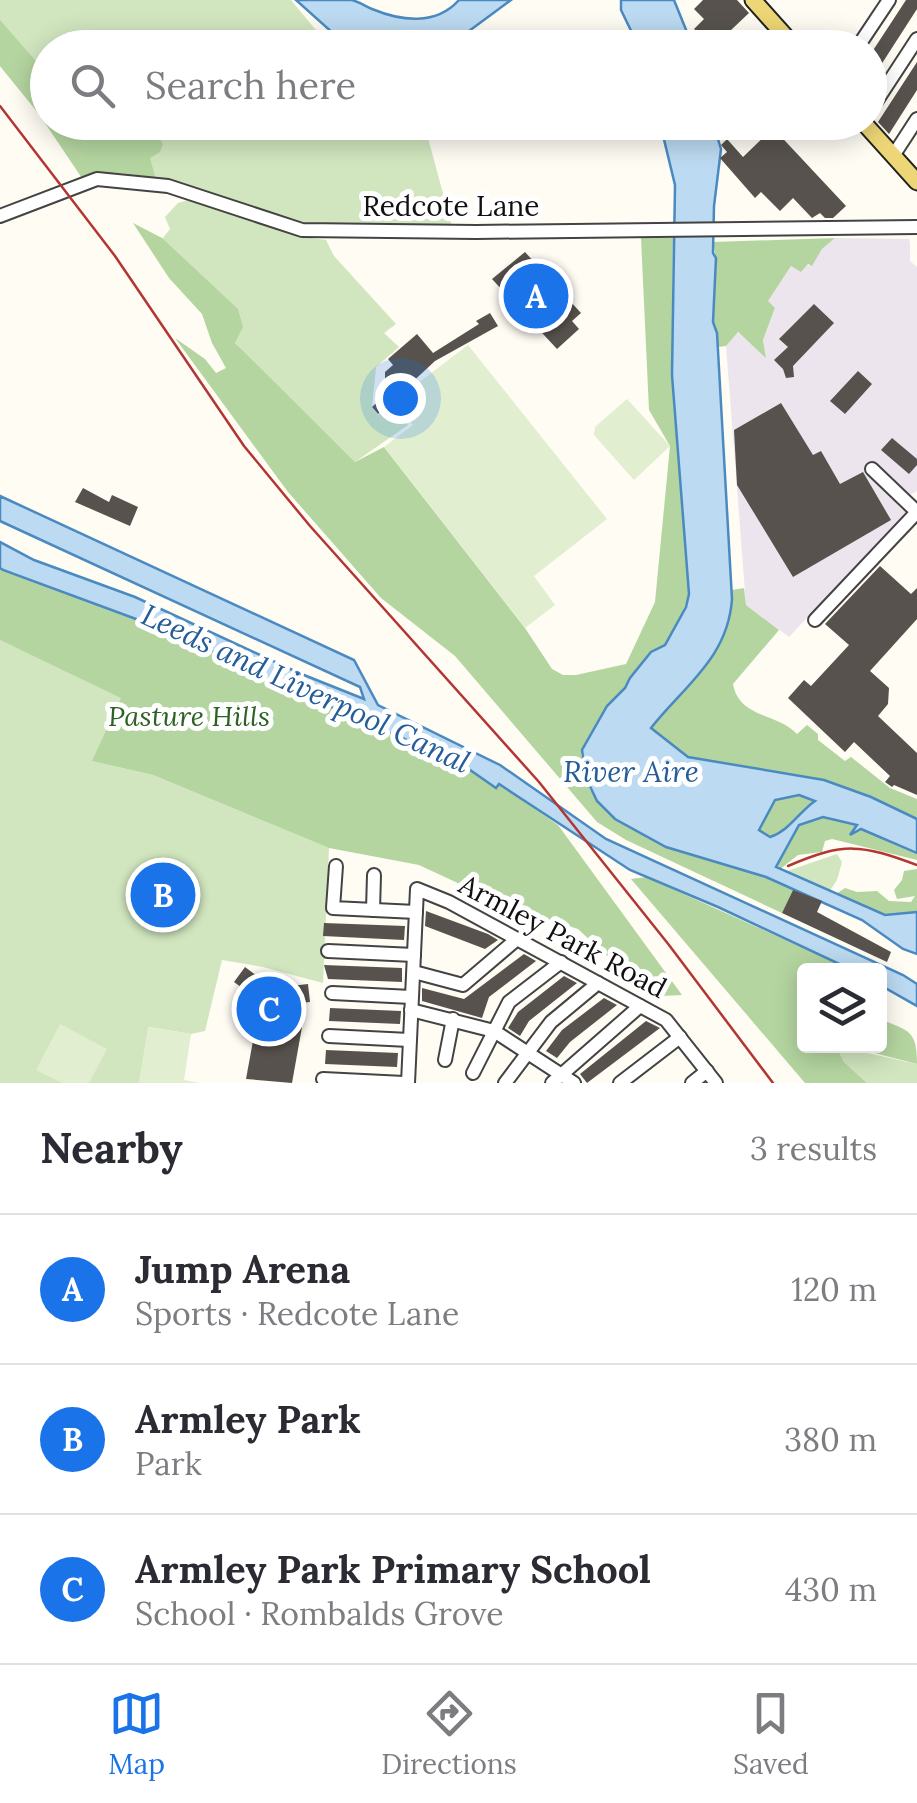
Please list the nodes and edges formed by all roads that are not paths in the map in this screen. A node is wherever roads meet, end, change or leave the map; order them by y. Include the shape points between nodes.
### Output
1 (753, 0) edge
2 (889, 0) edge
3 (780, 30) edge
4 (869, 30) edge
5 (917, 39) edge
6 (887, 85) edge
7 (917, 119) edge
8 (879, 140) edge
9 (893, 156) junction
10 (917, 182) edge
11 (0, 216) edge
12 (917, 228) edge
13 (872, 469) dead end
14 (917, 512) edge
15 (815, 620) dead end
16 (336, 866) dead end
17 (374, 875) dead end
18 (374, 910) junction
19 (416, 912) junction
20 (517, 938) junction
21 (328, 951) dead end
22 (414, 955) junction
23 (561, 962) junction
24 (414, 972) junction
25 (598, 984) junction
26 (332, 994) dead end
27 (411, 1003) junction
28 (640, 1006) junction
29 (453, 1020) junction
30 (494, 1031) junction
31 (328, 1036) dead end
32 (680, 1037) junction
33 (409, 1040) junction
34 (528, 1052) junction
35 (445, 1060) dead end
36 (707, 1071) junction
37 (473, 1073) dead end
38 (558, 1078) edge
39 (323, 1079) dead end
40 (406, 1083) edge
41 (505, 1083) edge
42 (574, 1083) edge
43 (620, 1083) edge
44 (692, 1083) edge
45 (716, 1083) edge

1 - 3 main road
2 - 4 street
5 - 6 street
7 - 9 street
8 - 9 main road
9 - 10 main road
11 - 12 street, Redcote Lane via 112,178 168,186 302,230
13 - 14 street
14 - 15 street
16 - 18 street via 333,908
17 - 18 street
18 - 19 street
19 - 20 street, Armley Park Road via 418,889
19 - 22 street
20 - 23 street, Armley Park Road
20 - 24 street via 463,985
21 - 22 street
22 - 24 street
23 - 25 street, Armley Park Road
23 - 30 street via 509,1002
24 - 27 street
25 - 28 street, Armley Park Road
25 - 34 street via 550,1022
26 - 27 street
27 - 29 street
27 - 33 street
28 - 32 street, Armley Park Road
28 - 38 street
29 - 30 street
29 - 35 street
30 - 34 street
30 - 37 street
31 - 33 street
32 - 36 street, Armley Park Road
32 - 43 street
33 - 40 street
34 - 38 street
34 - 41 street
36 - 44 street
36 - 45 street, Armley Park Road
38 - 42 street
39 - 40 street

